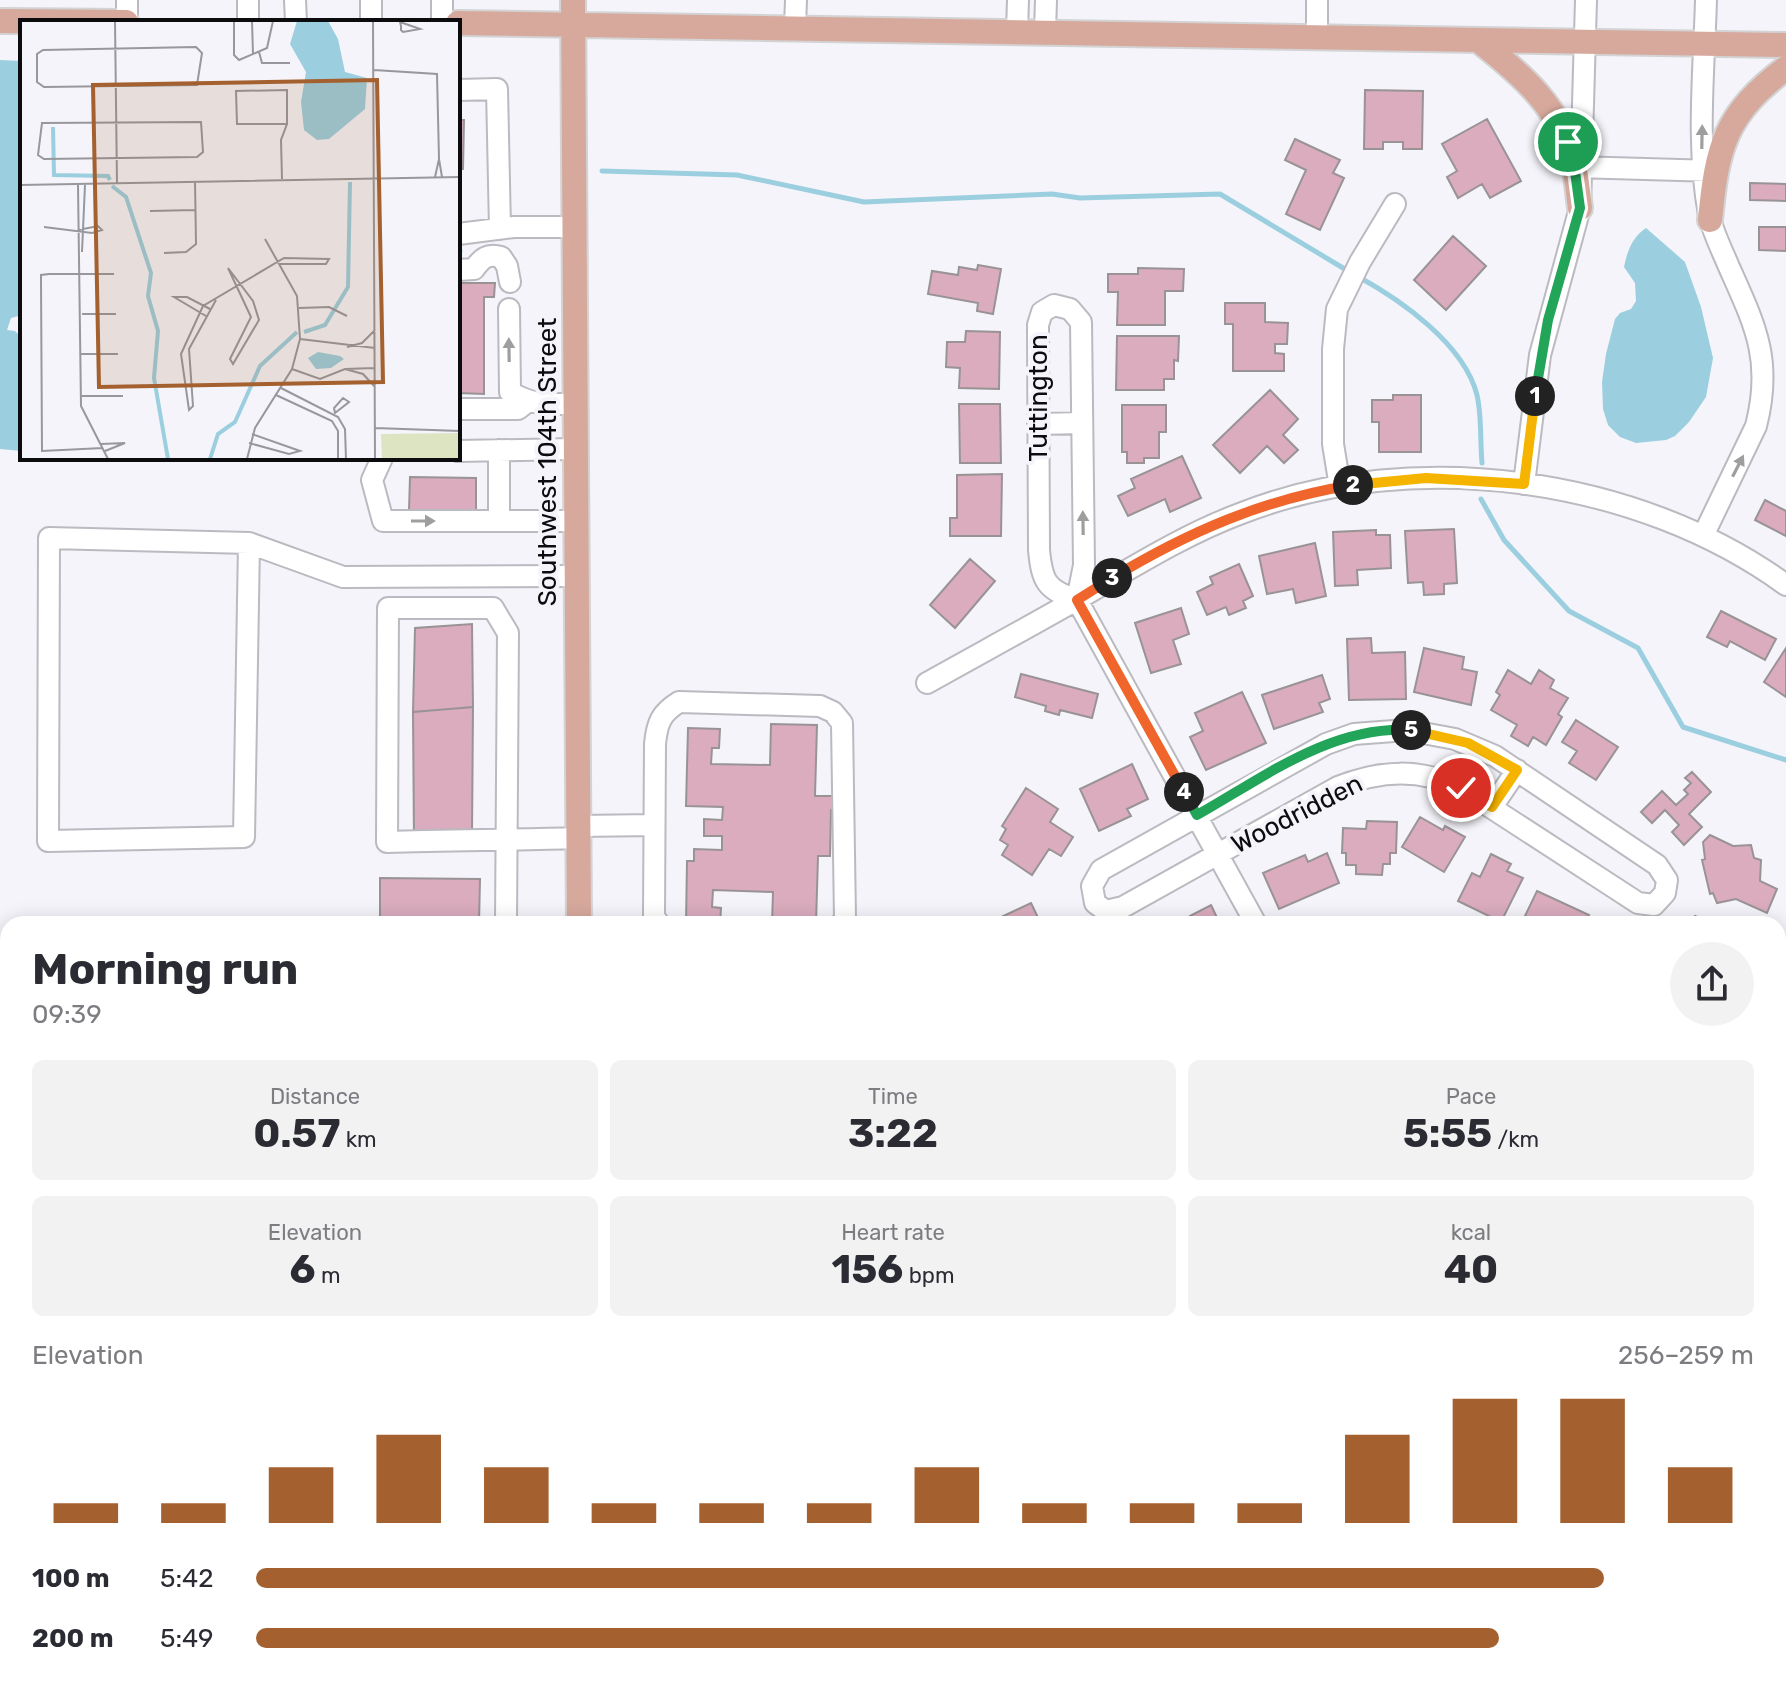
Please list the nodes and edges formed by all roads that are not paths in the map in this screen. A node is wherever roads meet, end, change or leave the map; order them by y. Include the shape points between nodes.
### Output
1 (295, 0) edge
2 (796, 0) edge
3 (1018, 0) edge
4 (1046, 0) edge
5 (1317, 0) edge
6 (1586, 0) edge
7 (1706, 0) edge
8 (573, 12) edge
9 (296, 20) edge
10 (0, 21) edge
11 (20, 21) edge
12 (460, 23) edge
13 (795, 27) junction
14 (1017, 31) junction
15 (1045, 31) junction
16 (1317, 36) junction
17 (1478, 40) junction
18 (1585, 43) junction
19 (1704, 43) junction
20 (1786, 45) edge
21 (1786, 68) edge
22 (460, 90) edge
23 (1578, 167) junction
24 (1709, 171) junction
25 (1395, 204) dead end
26 (1580, 208) joint
27 (1710, 220) joint
28 (574, 227) junction
29 (500, 229) junction
30 (460, 234) edge
31 (460, 270) edge
32 (510, 282) dead end
33 (509, 309) dead end
34 (518, 397) junction
35 (574, 404) junction
36 (460, 409) edge
37 (1082, 423) junction
38 (1038, 424) junction
39 (574, 449) junction
40 (499, 450) junction
41 (460, 451) edge
42 (381, 460) edge
43 (1524, 484) junction
44 (1340, 487) junction
45 (499, 520) junction
46 (575, 521) junction
47 (1703, 536) junction
48 (249, 543) junction
49 (576, 576) junction
50 (1786, 585) edge
51 (1077, 600) junction
52 (927, 683) dead end
53 (1517, 770) junction
54 (1492, 807) junction
55 (1197, 815) junction
56 (654, 825) junction
57 (578, 832) junction
58 (506, 840) junction
59 (1219, 854) junction
60 (506, 916) edge
61 (579, 916) edge
62 (654, 916) edge
63 (845, 916) edge
64 (1252, 916) edge

1 - 9 street
2 - 13 street
3 - 14 street
4 - 15 street
5 - 16 street
6 - 18 street
7 - 19 street
8 - 12 main road
8 - 13 main road
8 - 28 main road, Southwest 104th Street
10 - 11 main road
13 - 14 main road
14 - 15 main road
15 - 16 main road
16 - 17 main road
17 - 18 main road
17 - 23 main road via 1539,94 1558,121
18 - 19 main road
18 - 23 street
19 - 20 main road
24 -> 19 street
21 - 24 main road via 1737,115
22 - 29 street via 497,89
23 - 24 street
23 - 26 main road
24 - 27 main road
25 - 44 street via 1337,309 1333,444
26 - 43 street via 1540,355
47 -> 27 street via 1756,426 1763,381 1753,319
28 - 29 street
28 - 35 main road, Southwest 104th Street
29 - 30 street
31 - 32 street via 474,269 492,254 507,266
34 -> 33 street
34 - 35 street
34 - 36 street via 518,409
35 - 39 main road, Southwest 104th Street
37 - 38 street
37 - 38 street, Tuttington via 1081,322 1070,309 1054,305 1042,312 1038,325
51 -> 37 street, Tuttington via 1084,565
38 - 51 street, Tuttington via 1040,565 1046,583
39 - 40 street
39 - 46 main road, Southwest 104th Street
40 - 41 street
40 - 45 street
42 -> 45 street via 372,480 383,521
43 - 44 street via 1426,478
43 - 47 street via 1608,500
44 - 51 street via 1272,502 1217,523
45 - 46 street
46 - 49 main road, Southwest 104th Street
47 - 50 street
48 - 48 street via 49,538 48,841 244,837
48 - 49 street via 343,577
49 - 57 main road, Southwest 104th Street
51 - 52 street
51 - 55 street, Tuttington
53 - 54 street
53 - 54 street, Woodridden via 1657,865 1667,880 1665,893 1654,905 1638,903
53 - 55 street, Woodridden via 1468,743 1438,734 1354,734 1313,750
54 - 59 street, Woodridden via 1439,778 1373,775 1338,787
55 - 59 street, Tuttington
55 - 59 street, Woodridden via 1101,870 1092,886 1095,903 1106,911 1123,907
56 - 57 street
56 - 62 street
56 - 63 street via 657,724 666,710 679,702 805,704 833,712 842,723 845,753
57 - 58 street
57 - 61 main road, Southwest 104th Street
58 - 58 street via 387,842 388,608 493,608 508,633
58 - 60 street
59 - 64 street, Tuttington

